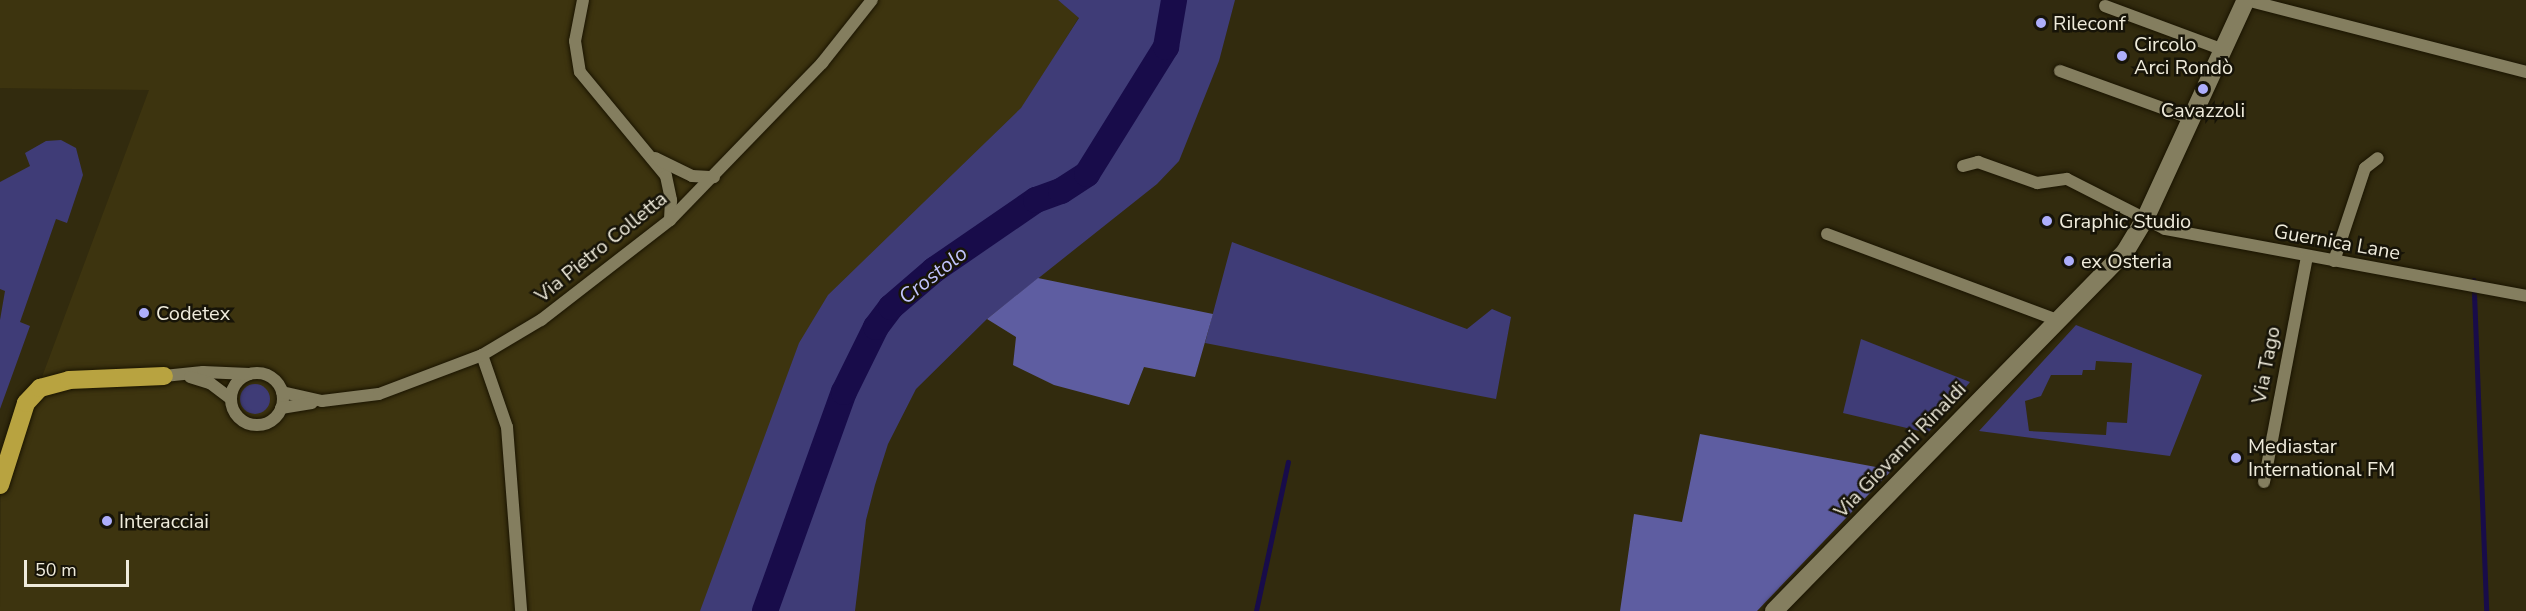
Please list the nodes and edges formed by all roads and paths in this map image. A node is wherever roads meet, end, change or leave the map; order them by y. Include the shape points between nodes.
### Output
1 (583, 0) edge
2 (872, 0) edge
3 (2246, 0) edge
4 (2105, 6) dead end
5 (2221, 49) junction
6 (2060, 71) dead end
7 (2526, 72) edge
8 (2190, 118) junction
9 (647, 153) junction
10 (2378, 158) dead end
11 (1963, 166) dead end
12 (714, 177) junction
13 (2146, 217) junction
14 (670, 220) junction
15 (1827, 234) dead end
16 (2307, 256) junction
17 (2334, 261) junction
18 (2526, 296) edge
19 (2057, 320) junction
20 (482, 355) junction
21 (249, 374) junction
22 (164, 376) junction
23 (282, 392) junction
24 (231, 399) junction
25 (321, 401) junction
26 (281, 408) junction
27 (2264, 482) dead end
28 (0, 485) edge
29 (521, 611) edge
30 (1774, 611) edge

1 - 9 street via 575,41 580,72
2 - 12 street, Via Pietro Colletta via 822,63
3 - 5 street, Via Giovanni Rinaldi
3 - 7 street
4 - 5 street
5 - 8 street, Via Giovanni Rinaldi
6 - 8 street
8 - 13 street, Via Giovanni Rinaldi
9 - 12 street via 677,171
9 - 14 street via 666,176
10 - 17 street via 2365,168
11 - 13 street, Guernica Lane via 1978,162 2037,183 2067,179
12 - 14 street, Via Pietro Colletta
13 - 16 street, Guernica Lane via 2165,229
13 - 19 street, Via Giovanni Rinaldi via 2125,252
14 - 20 street, Via Pietro Colletta via 562,306
15 - 19 street
16 - 17 street, Guernica Lane
16 - 27 street, Via Tago
17 - 18 street, Guernica Lane
19 - 30 street, Via Giovanni Rinaldi
20 - 25 street, Via Pietro Colletta via 398,388
20 - 29 street via 507,427
21 - 22 street via 203,372
21 - 23 street via 267,375
21 - 24 street via 236,384
22 - 24 street via 202,379
22 - 28 highway via 69,380 40,388 26,403
23 - 25 street, Via Pietro Colletta
23 - 26 street
24 - 26 street via 237,416 253,425 270,422
25 - 26 street

